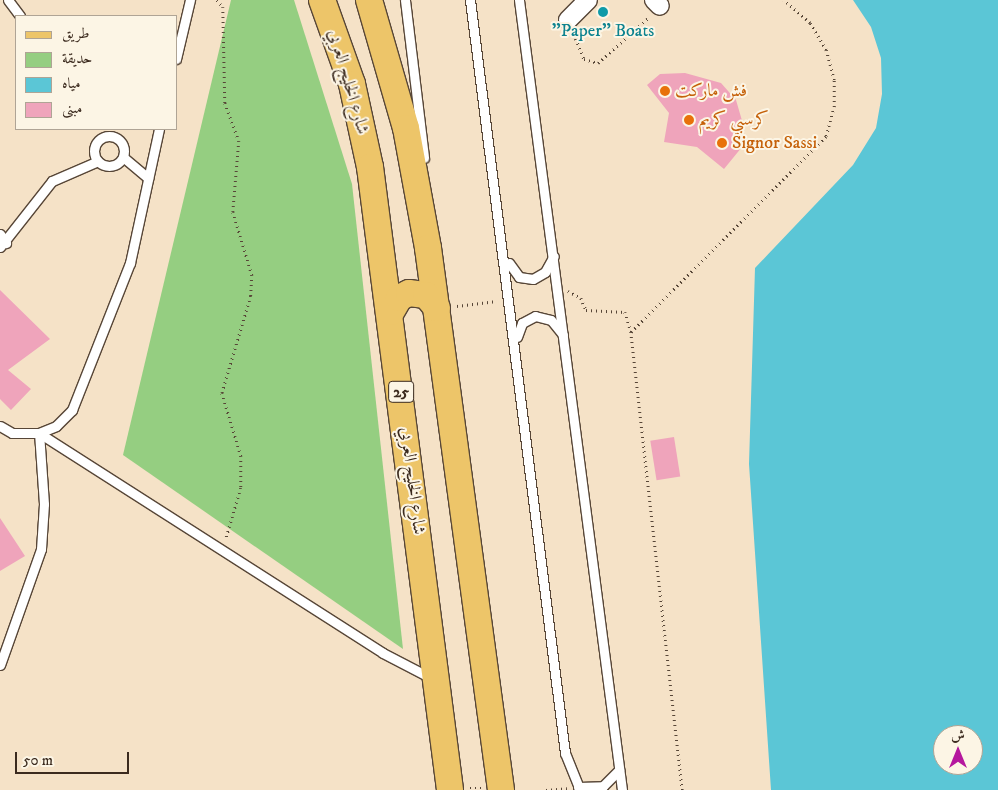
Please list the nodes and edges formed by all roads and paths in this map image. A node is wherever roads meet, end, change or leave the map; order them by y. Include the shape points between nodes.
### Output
1 (8, 0) edge
2 (190, 0) edge
3 (217, 0) edge
4 (322, 0) edge
5 (369, 0) edge
6 (405, 0) edge
7 (470, 0) edge
8 (588, 0) edge
9 (784, 0) edge
10 (518, 2) edge
11 (657, 3) edge
12 (19, 15) edge
13 (568, 20) joint
14 (178, 51) edge
15 (159, 130) edge
16 (103, 133) edge
17 (123, 157) junction
18 (98, 161) junction
19 (148, 178) junction
20 (0, 234) edge
21 (3, 245) edge
22 (428, 248) junction
23 (555, 252) junction
24 (505, 256) junction
25 (559, 286) junction
26 (511, 300) junction
27 (437, 308) junction
28 (391, 312) junction
29 (631, 332) junction
30 (565, 340) junction
31 (516, 347) junction
32 (0, 426) edge
33 (39, 434) junction
34 (222, 550) junction
35 (0, 665) edge
36 (437, 680) junction
37 (619, 769) junction
38 (504, 789) edge
39 (579, 789) edge
40 (450, 790) edge
41 (546, 790) edge
42 (622, 790) edge
43 (682, 790) edge

1 - 12 lane
2 - 14 lane
3 - 34 path via 223,7 225,102 239,141 233,212 252,275 251,296 222,392 240,456 241,488
4 - 28 main road, شارع الخليج العربي / 25 via 362,124
5 - 22 main road via 406,128
6 - 22 lane via 421,122
7 - 24 lane
8 - 13 street
9 - 29 path via 810,23 826,50 834,80 834,107 826,136
10 - 23 lane
11 - 13 path via 598,63 584,58
15 - 19 lane
16 - 17 lane via 121,141
16 - 18 lane via 95,146
17 - 18 lane via 114,165
17 - 19 lane
18 - 21 lane via 52,181
19 - 33 lane via 130,263 76,401 63,421
20 - 21 lane
22 - 27 main road
23 - 24 lane via 548,268 533,279 515,274
23 - 25 lane
24 - 26 lane
25 - 29 path via 581,298 586,310 625,312
25 - 30 lane
26 - 27 path
26 - 31 lane
27 - 28 main road via 426,295 409,293 399,298
27 - 38 main road
28 - 36 main road, شارع الخليج العربي / 25
29 - 43 path
30 - 31 lane via 551,320 536,316 522,323
30 - 37 lane
31 - 39 lane via 565,752
32 - 33 lane via 12,433
33 - 34 lane
33 - 35 lane via 44,496 41,549
34 - 36 lane via 383,653
36 - 40 main road, شارع الخليج العربي / 25
37 - 39 lane via 603,786
37 - 42 lane
38 - 40 path
39 - 41 path

